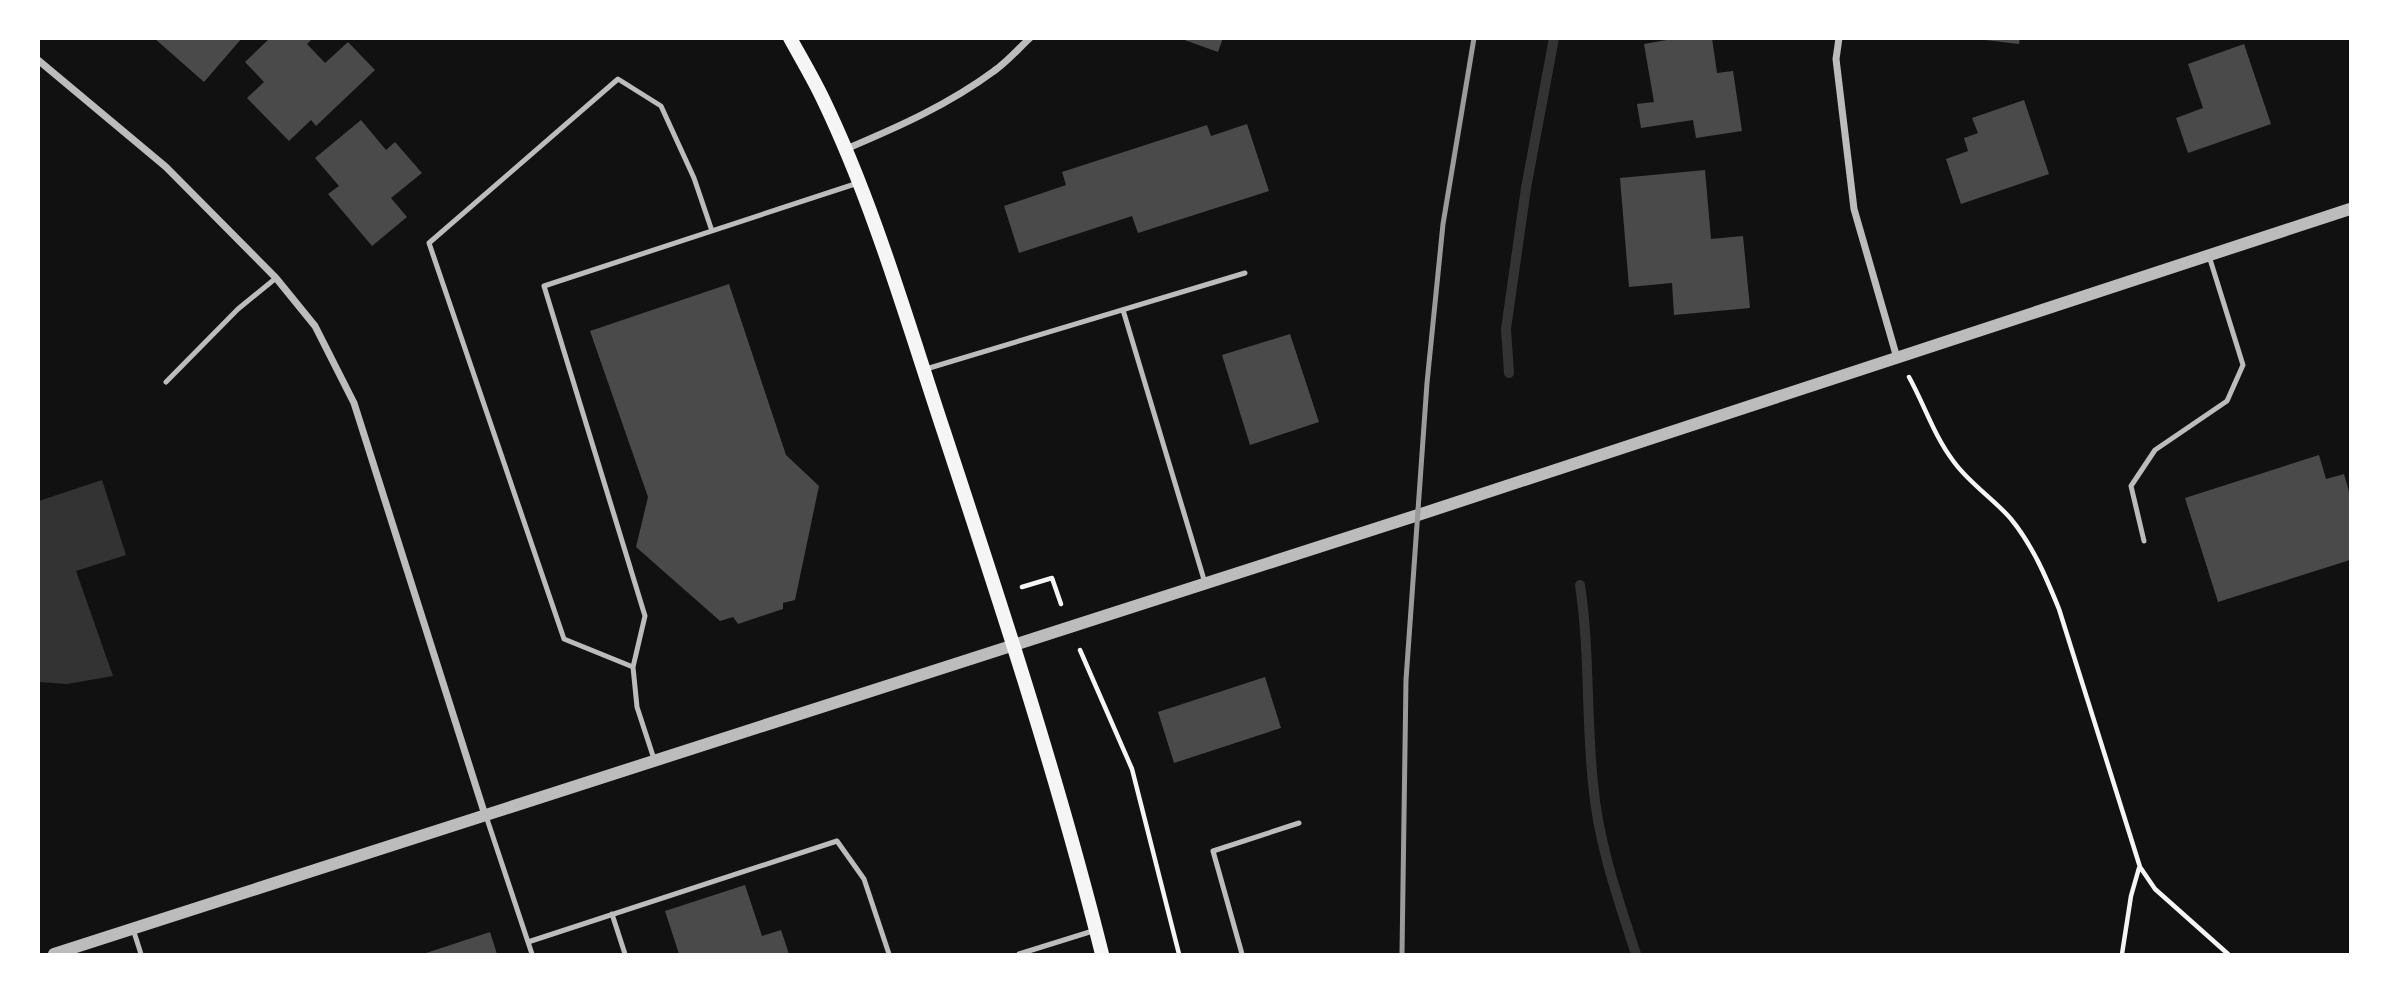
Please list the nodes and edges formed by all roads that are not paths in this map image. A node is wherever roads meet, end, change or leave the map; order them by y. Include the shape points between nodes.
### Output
1 (790, 38) edge
2 (1030, 38) edge
3 (1839, 38) edge
4 (38, 60) edge
5 (845, 149) junction
6 (858, 183) junction
7 (2350, 209) edge
8 (712, 232) junction
9 (2210, 256) junction
10 (1245, 273) dead end
11 (276, 278) junction
12 (1124, 310) junction
13 (1897, 358) junction
14 (923, 370) junction
15 (166, 382) dead end
16 (2144, 541) dead end
17 (1205, 583) junction
18 (1013, 645) junction
19 (633, 667) junction
20 (655, 761) junction
21 (486, 816) junction
22 (1299, 823) dead end
23 (612, 915) junction
24 (133, 929) junction
25 (1096, 930) junction
26 (528, 942) junction
27 (54, 954) edge
28 (141, 954) edge
29 (532, 954) edge
30 (625, 954) edge
31 (889, 954) edge
32 (1019, 954) edge
33 (1102, 954) edge
34 (1242, 954) edge

1 - 5 main road
2 - 5 street via 997,70 958,96
3 - 13 street via 1836,59 1854,209
4 - 11 street via 166,167
5 - 6 main road
6 - 8 lane
6 - 14 main road
7 - 9 street
8 - 19 lane via 544,286 645,616
8 - 19 lane via 694,178 661,106 618,79 429,243 564,639
9 - 13 street
9 - 16 lane via 2244,365 2227,401 2155,450 2131,486
10 - 12 lane
11 - 15 lane via 238,309
11 - 21 street via 315,326 354,403
12 - 14 lane
12 - 17 lane
13 - 17 street
14 - 18 main road
17 - 18 street
18 - 20 street
18 - 25 main road
19 - 20 lane via 637,707
20 - 21 street
21 - 24 street
21 - 26 lane
22 - 34 lane via 1213,851
23 - 26 lane
23 - 30 lane
23 - 31 lane via 837,841 864,879
24 - 27 street
24 - 28 lane
25 - 32 lane
25 - 33 main road
26 - 29 lane

